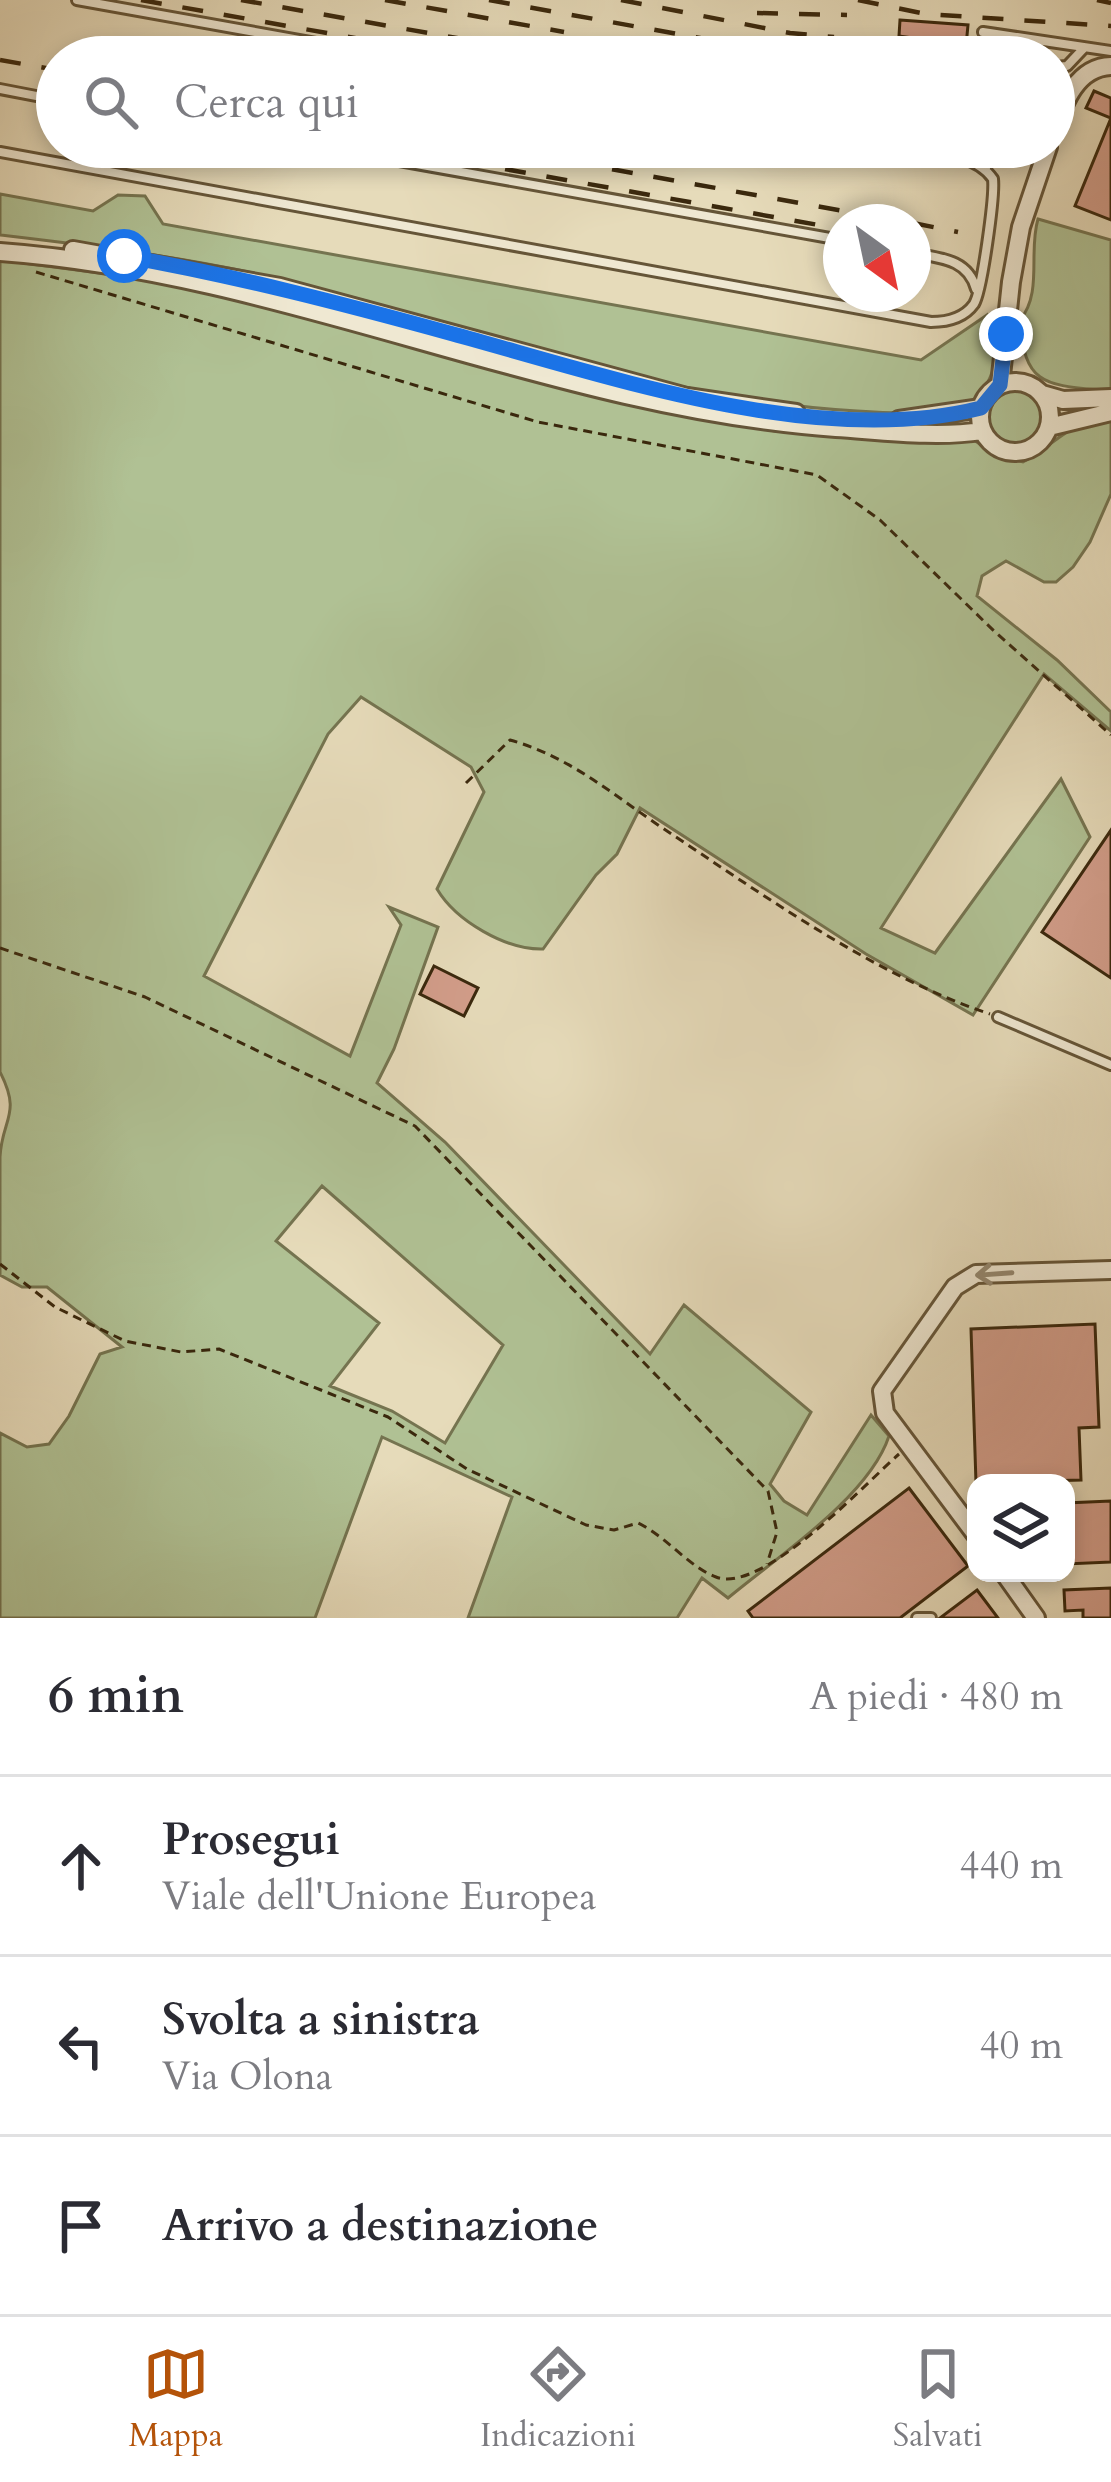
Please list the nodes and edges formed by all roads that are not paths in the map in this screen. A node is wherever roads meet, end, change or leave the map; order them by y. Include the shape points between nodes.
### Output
1 (77, 0) edge
2 (983, 32) dead end
3 (277, 36) edge
4 (1010, 36) edge
5 (1075, 46) edge
6 (1085, 47) junction
7 (1111, 51) edge
8 (1075, 58) edge
9 (1111, 66) edge
10 (1075, 87) edge
11 (0, 89) edge
12 (36, 96) edge
13 (0, 152) edge
14 (36, 159) edge
15 (88, 168) edge
16 (438, 168) edge
17 (986, 168) edge
18 (1041, 168) edge
19 (823, 237) edge
20 (4, 249) edge
21 (931, 256) edge
22 (977, 297) junction
23 (1006, 334) junction
24 (1026, 383) junction
25 (1000, 385) junction
26 (1042, 394) junction
27 (1111, 398) edge
28 (981, 408) junction
29 (1111, 412) edge
30 (1049, 427) junction
31 (982, 431) junction
32 (998, 1017) road end
33 (1111, 1064) edge
34 (1111, 1270) edge
35 (967, 1523) edge
36 (1010, 1582) edge
37 (917, 1618) edge
38 (931, 1618) edge
39 (1036, 1618) edge

1 - 3 lane
2 - 4 lane
5 - 6 lane
6 - 7 lane
6 - 8 lane
9 - 10 street via 1090,71
11 - 12 lane
13 - 14 lane
15 - 22 lane via 931,322 957,317
16 - 19 lane
17 - 22 lane via 994,187
18 - 23 street via 1021,227
20 - 28 street via 124,256 280,287 687,397 911,421
20 - 31 street via 273,297 686,410 785,424
21 - 22 lane via 965,268
23 - 24 street
23 - 25 street
24 - 25 street
24 - 26 street
25 - 28 street
26 - 27 street
26 - 30 street
28 - 31 street
29 - 30 street
30 - 31 street via 1024,451 1000,448
32 - 33 lane
34 -> 35 street via 976,1274 956,1287 882,1391 885,1412
36 - 39 street
37 - 38 lane

